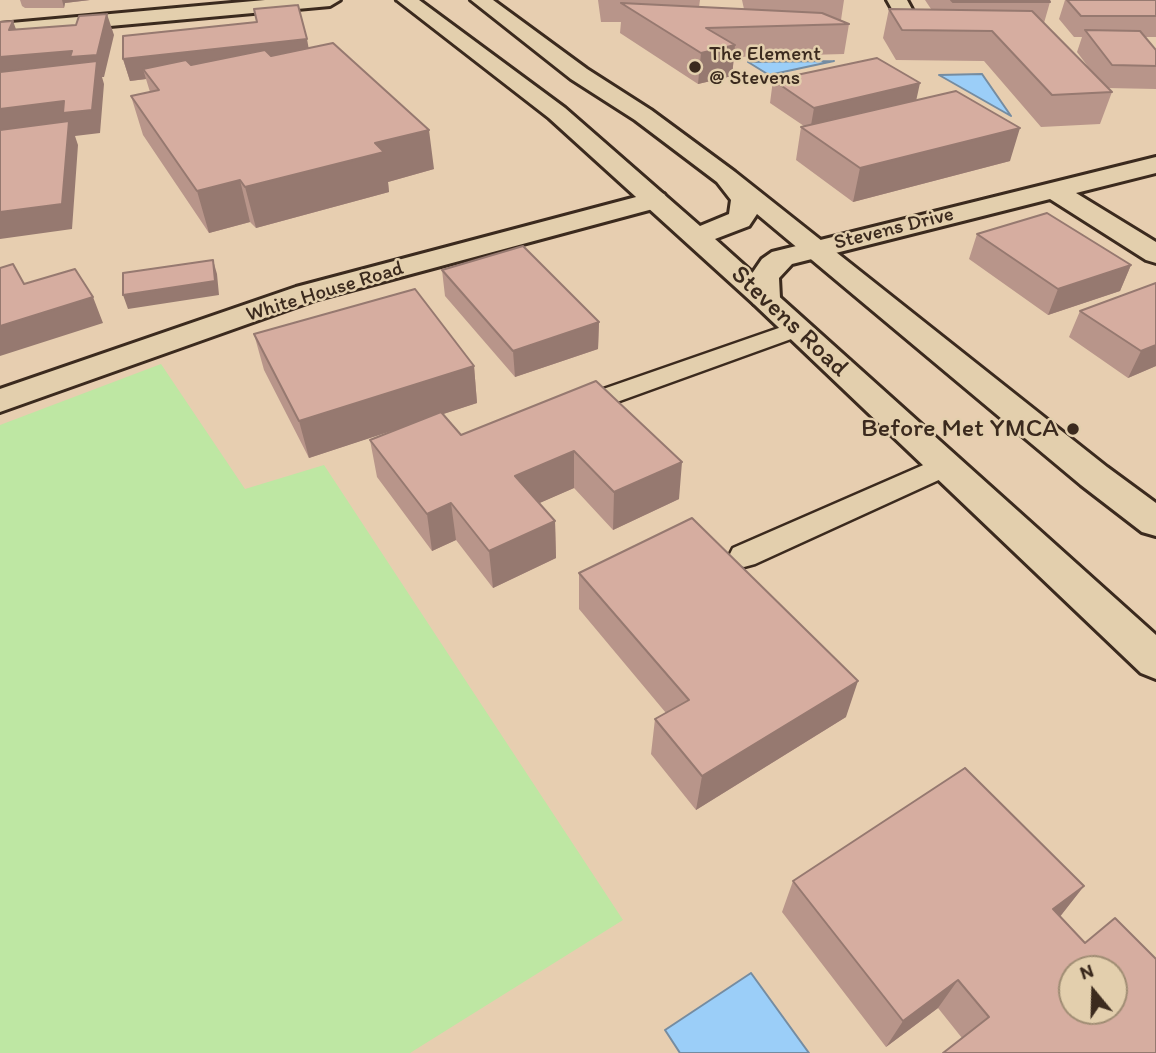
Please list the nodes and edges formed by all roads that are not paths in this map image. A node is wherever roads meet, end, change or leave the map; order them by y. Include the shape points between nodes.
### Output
1 (330, 0) edge
2 (407, 0) edge
3 (481, 0) edge
4 (897, 0) edge
5 (912, 28) edge
6 (0, 30) edge
7 (1156, 165) edge
8 (726, 177) junction
9 (1053, 190) junction
10 (655, 200) junction
11 (696, 236) junction
12 (817, 248) junction
13 (1156, 254) edge
14 (765, 298) junction
15 (796, 329) junction
16 (0, 401) edge
17 (554, 415) edge
18 (944, 466) junction
19 (1156, 522) edge
20 (744, 556) dead end
21 (1156, 661) edge

1 - 6 main road
2 - 10 main road, Stevens Road via 557,113
3 - 8 main road
4 - 5 main road
7 - 9 main road, Stevens Drive
8 - 11 main road via 744,199 745,211 728,226
8 - 12 main road
9 - 12 main road, Stevens Drive
9 - 13 main road
10 - 11 main road, Stevens Road
10 - 16 main road, White House Road via 307,293
11 - 14 main road, Stevens Road
12 - 14 main road, Stevens Drive via 772,265 764,278
12 - 19 main road
14 - 15 main road, Stevens Road
15 - 17 lane
15 - 18 main road, Stevens Road
18 - 20 lane
18 - 21 main road, Stevens Road

